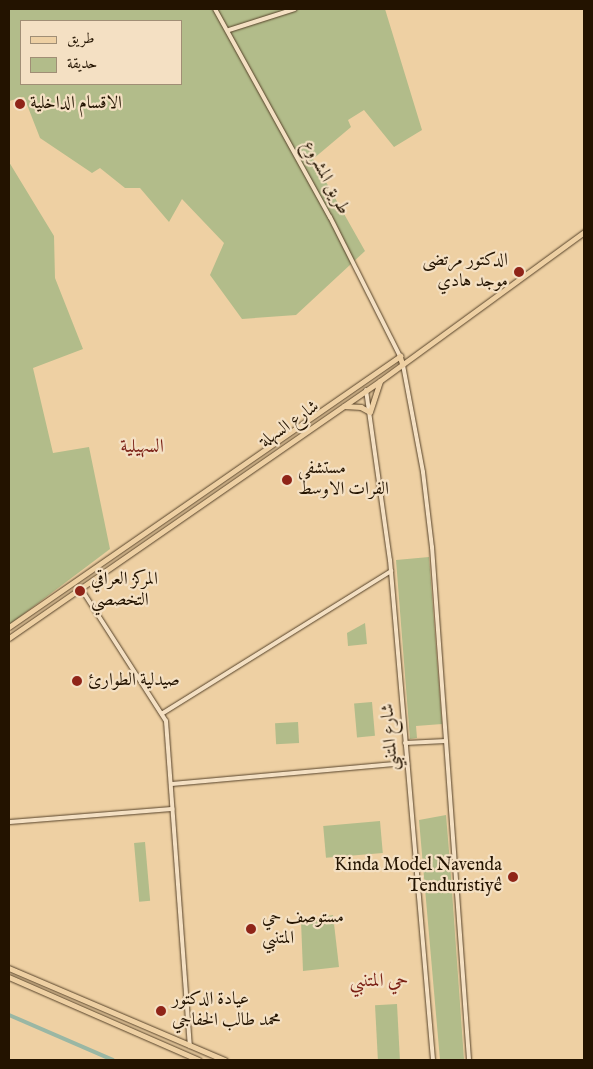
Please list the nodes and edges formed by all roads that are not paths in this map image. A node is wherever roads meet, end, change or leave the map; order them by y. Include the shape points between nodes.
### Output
1 (215, 9) edge
2 (295, 9) edge
3 (229, 30) junction
4 (584, 232) edge
5 (400, 356) junction
6 (403, 365) junction
7 (380, 381) junction
8 (366, 390) junction
9 (342, 406) junction
10 (370, 412) junction
11 (200, 494) junction
12 (204, 501) junction
13 (391, 571) junction
14 (80, 587) junction
15 (9, 627) edge
16 (9, 638) edge
17 (163, 713) junction
18 (446, 741) junction
19 (405, 743) junction
20 (406, 763) junction
21 (172, 784) junction
22 (172, 809) junction
23 (9, 822) edge
24 (9, 968) edge
25 (9, 977) edge
26 (190, 1046) junction
27 (199, 1060) edge
28 (225, 1060) edge
29 (433, 1060) edge
30 (469, 1060) edge

1 - 3 street, طريق المشروع
2 - 3 street
3 - 5 street, طريق المشروع via 330,217
4 - 6 main road, شارع السهلة
5 - 6 main road, طريق المشروع
5 - 11 main road, شارع السهلة
6 - 7 main road, شارع السهلة
6 - 18 street via 428,510
7 - 8 main road, شارع السهلة
7 - 10 main road
8 - 9 main road, شارع السهلة
8 - 10 street, شارع المتنبي
9 - 10 main road via 360,407
9 - 12 main road, شارع السهلة
10 - 13 street, شارع المتنبي
11 - 12 main road
11 - 15 main road, شارع السهلة
12 - 14 main road, شارع السهلة
13 - 17 street
13 - 19 street, شارع المتنبي
14 - 16 main road, شارع السهلة
14 - 17 street
17 - 21 street
18 - 19 street
18 - 30 street
19 - 20 street, شارع المتنبي
20 - 21 street
20 - 29 street, شارع المتنبي
21 - 22 street
22 - 23 street
22 - 26 street
24 - 26 main road
25 - 27 main road
26 - 28 main road

